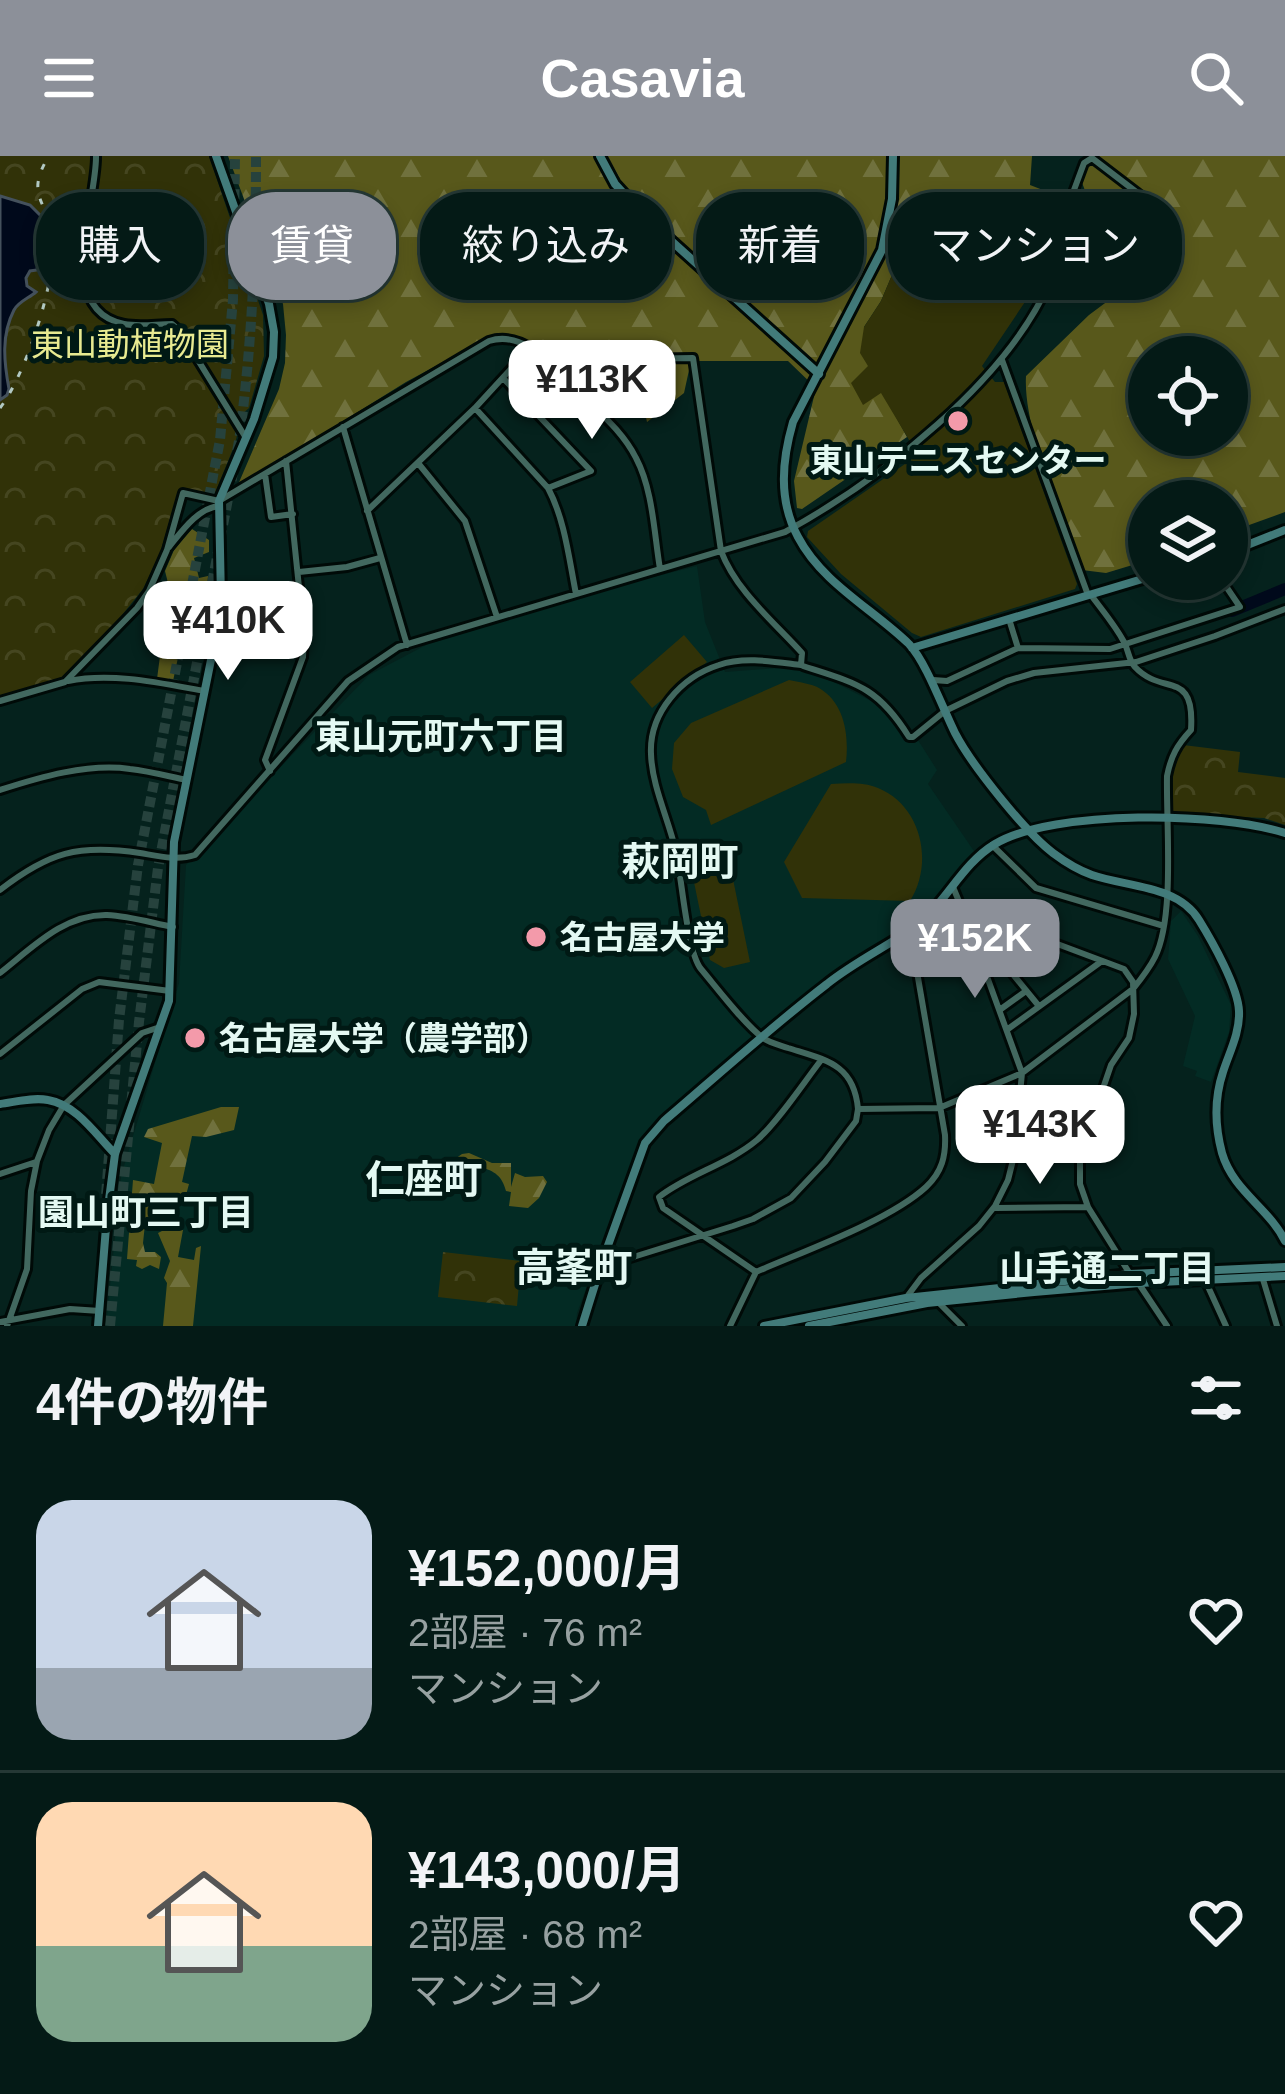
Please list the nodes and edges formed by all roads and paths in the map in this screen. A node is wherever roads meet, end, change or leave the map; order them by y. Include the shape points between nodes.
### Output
1 (96, 156) edge
2 (216, 156) edge
3 (892, 156) edge
4 (600, 157) edge
5 (1073, 192) joint
6 (1038, 300) edge
7 (531, 347) junction
8 (1002, 360) junction
9 (819, 374) junction
10 (503, 378) junction
11 (580, 393) junction
12 (476, 408) junction
13 (343, 427) junction
14 (246, 438) junction
15 (286, 461) junction
16 (418, 463) junction
17 (265, 473) junction
18 (548, 488) junction
19 (219, 503) junction
20 (367, 511) junction
21 (292, 514) junction
22 (794, 527) junction
23 (1285, 528) edge
24 (1248, 544) edge
25 (167, 550) junction
26 (722, 551) junction
27 (380, 558) junction
28 (660, 569) junction
29 (299, 572) junction
30 (1128, 583) edge
31 (576, 595) junction
32 (1089, 595) junction
33 (1235, 600) edge
34 (1285, 609) edge
35 (497, 617) junction
36 (1009, 619) junction
37 (1126, 644) junction
38 (407, 645) junction
39 (912, 648) junction
40 (1018, 648) junction
41 (1130, 662) junction
42 (801, 665) junction
43 (929, 680) junction
44 (64, 682) junction
45 (204, 692) junction
46 (0, 700) edge
47 (945, 711) junction
48 (270, 771) junction
49 (186, 780) junction
50 (0, 790) edge
51 (1166, 820) junction
52 (1030, 832) junction
53 (1285, 833) edge
54 (992, 845) junction
55 (174, 858) junction
56 (953, 886) junction
57 (0, 890) edge
58 (1166, 894) junction
59 (965, 916) junction
60 (1164, 926) junction
61 (173, 927) junction
62 (910, 931) junction
63 (1102, 961) junction
64 (985, 966) junction
65 (0, 973) edge
66 (1133, 989) junction
67 (170, 992) junction
68 (1026, 992) junction
69 (1039, 1006) junction
70 (1001, 1009) junction
71 (161, 1027) junction
72 (1008, 1029) junction
73 (762, 1037) junction
74 (0, 1054) edge
75 (822, 1059) junction
76 (1022, 1073) junction
77 (0, 1104) edge
78 (64, 1105) junction
79 (939, 1108) junction
80 (858, 1109) junction
81 (115, 1154) junction
82 (37, 1161) junction
83 (0, 1174) edge
84 (1088, 1207) junction
85 (993, 1208) junction
86 (704, 1235) junction
87 (1285, 1241) edge
88 (602, 1262) junction
89 (1285, 1267) edge
90 (756, 1272) junction
91 (1130, 1274) junction
92 (1262, 1276) junction
93 (1285, 1276) edge
94 (1205, 1280) junction
95 (1138, 1283) junction
96 (906, 1298) junction
97 (937, 1302) junction
98 (100, 1311) junction
99 (873, 1314) junction
100 (6, 1323) edge
101 (98, 1326) edge
102 (582, 1326) edge
103 (730, 1326) edge
104 (764, 1326) edge
105 (809, 1326) edge
106 (868, 1326) edge
107 (962, 1326) edge
108 (1167, 1326) edge
109 (1226, 1326) edge
110 (1277, 1326) edge

1 - 14 street via 83,270 92,304 118,322 172,324
2 - 14 street via 274,332 267,382
3 - 9 street via 882,250
4 - 9 street via 647,219
5 - 5 street via 1092,158 1152,204 1125,243 1111,243
6 - 8 street
7 - 10 street
7 - 11 street
7 - 13 street via 496,338
8 - 22 street via 915,444
8 - 32 street
9 - 22 street via 784,457
10 - 12 street
10 - 18 street via 591,471
11 - 26 street via 630,358 693,358
11 - 28 street via 636,458
12 - 16 street
12 - 18 street
13 - 15 street
13 - 20 street
14 - 19 street
15 - 17 street
15 - 21 street
16 - 20 street
16 - 35 street via 465,521
17 - 19 street
17 - 21 street via 271,517
18 - 31 street
19 - 25 street
19 - 25 street via 183,493
19 - 45 street via 221,599
20 - 27 street
21 - 29 street
22 - 26 street
22 - 39 street via 826,572
23 - 24 street
25 - 44 street via 137,608
26 - 28 street
26 - 42 street via 736,582 802,653
27 - 29 street
27 - 38 street
28 - 31 street
29 - 48 street via 303,657 265,760
30 - 32 street
31 - 35 street
32 - 36 street
32 - 37 street
33 - 37 street via 1240,607
34 - 41 street
35 - 38 street
36 - 39 street
36 - 40 street
37 - 40 street
37 - 41 street
38 - 48 street via 348,681
39 - 43 street
40 - 43 street via 947,681
41 - 47 street via 1034,673
41 - 51 street via 1183,690 1192,706 1191,730 1170,759
42 - 47 street via 867,688 909,737
42 - 73 street via 719,664 696,677 661,710 650,752 696,963
43 - 47 street
44 - 45 street via 136,680
44 - 46 street
45 - 49 street
47 - 52 street via 970,758
48 - 55 street via 195,855
49 - 50 street via 125,768
49 - 55 street
51 - 52 street via 1080,819
51 - 53 street
51 - 58 street
52 - 54 street
52 - 58 street via 1081,870
54 - 56 street
54 - 60 street via 1036,888
55 - 57 street via 79,850
55 - 61 street
56 - 59 street
56 - 62 street
58 - 60 street
58 - 87 street via 1194,913 1238,1000 1216,1103 1218,1136 1229,1172
59 - 63 street
59 - 64 street
60 - 66 street
61 - 65 street via 85,918
61 - 67 street
62 - 73 street
62 - 79 street
63 - 66 street via 1124,969
63 - 69 street
64 - 68 street via 1002,961
64 - 70 street
66 - 76 street
66 - 84 street via 1129,1038 1111,1065 1080,1163
67 - 71 street
67 - 74 street via 99,982
68 - 69 street
68 - 70 street
69 - 72 street
70 - 72 street
71 - 78 street via 142,1033
71 - 81 street
72 - 76 street
73 - 75 street
73 - 88 street via 645,1144
75 - 80 street via 852,1080
75 - 86 street via 758,1139 658,1198
76 - 79 street
76 - 85 street via 1014,1156
77 - 78 street
78 - 81 street
78 - 82 street
79 - 80 street
79 - 90 street via 946,1155 929,1185
80 - 86 street via 791,1198
81 - 98 street
82 - 83 street
82 - 100 street via 27,1269
84 - 85 street
84 - 91 street
85 - 96 street
86 - 88 street
86 - 90 street
88 - 102 street
89 - 91 street
90 - 103 street
91 - 96 street
92 - 93 street
92 - 94 street
92 - 110 street
94 - 95 street
94 - 109 street
95 - 97 street
95 - 108 street
96 - 104 street
97 - 99 street
97 - 107 street
98 - 100 street
98 - 101 street
99 - 105 street
99 - 106 street

